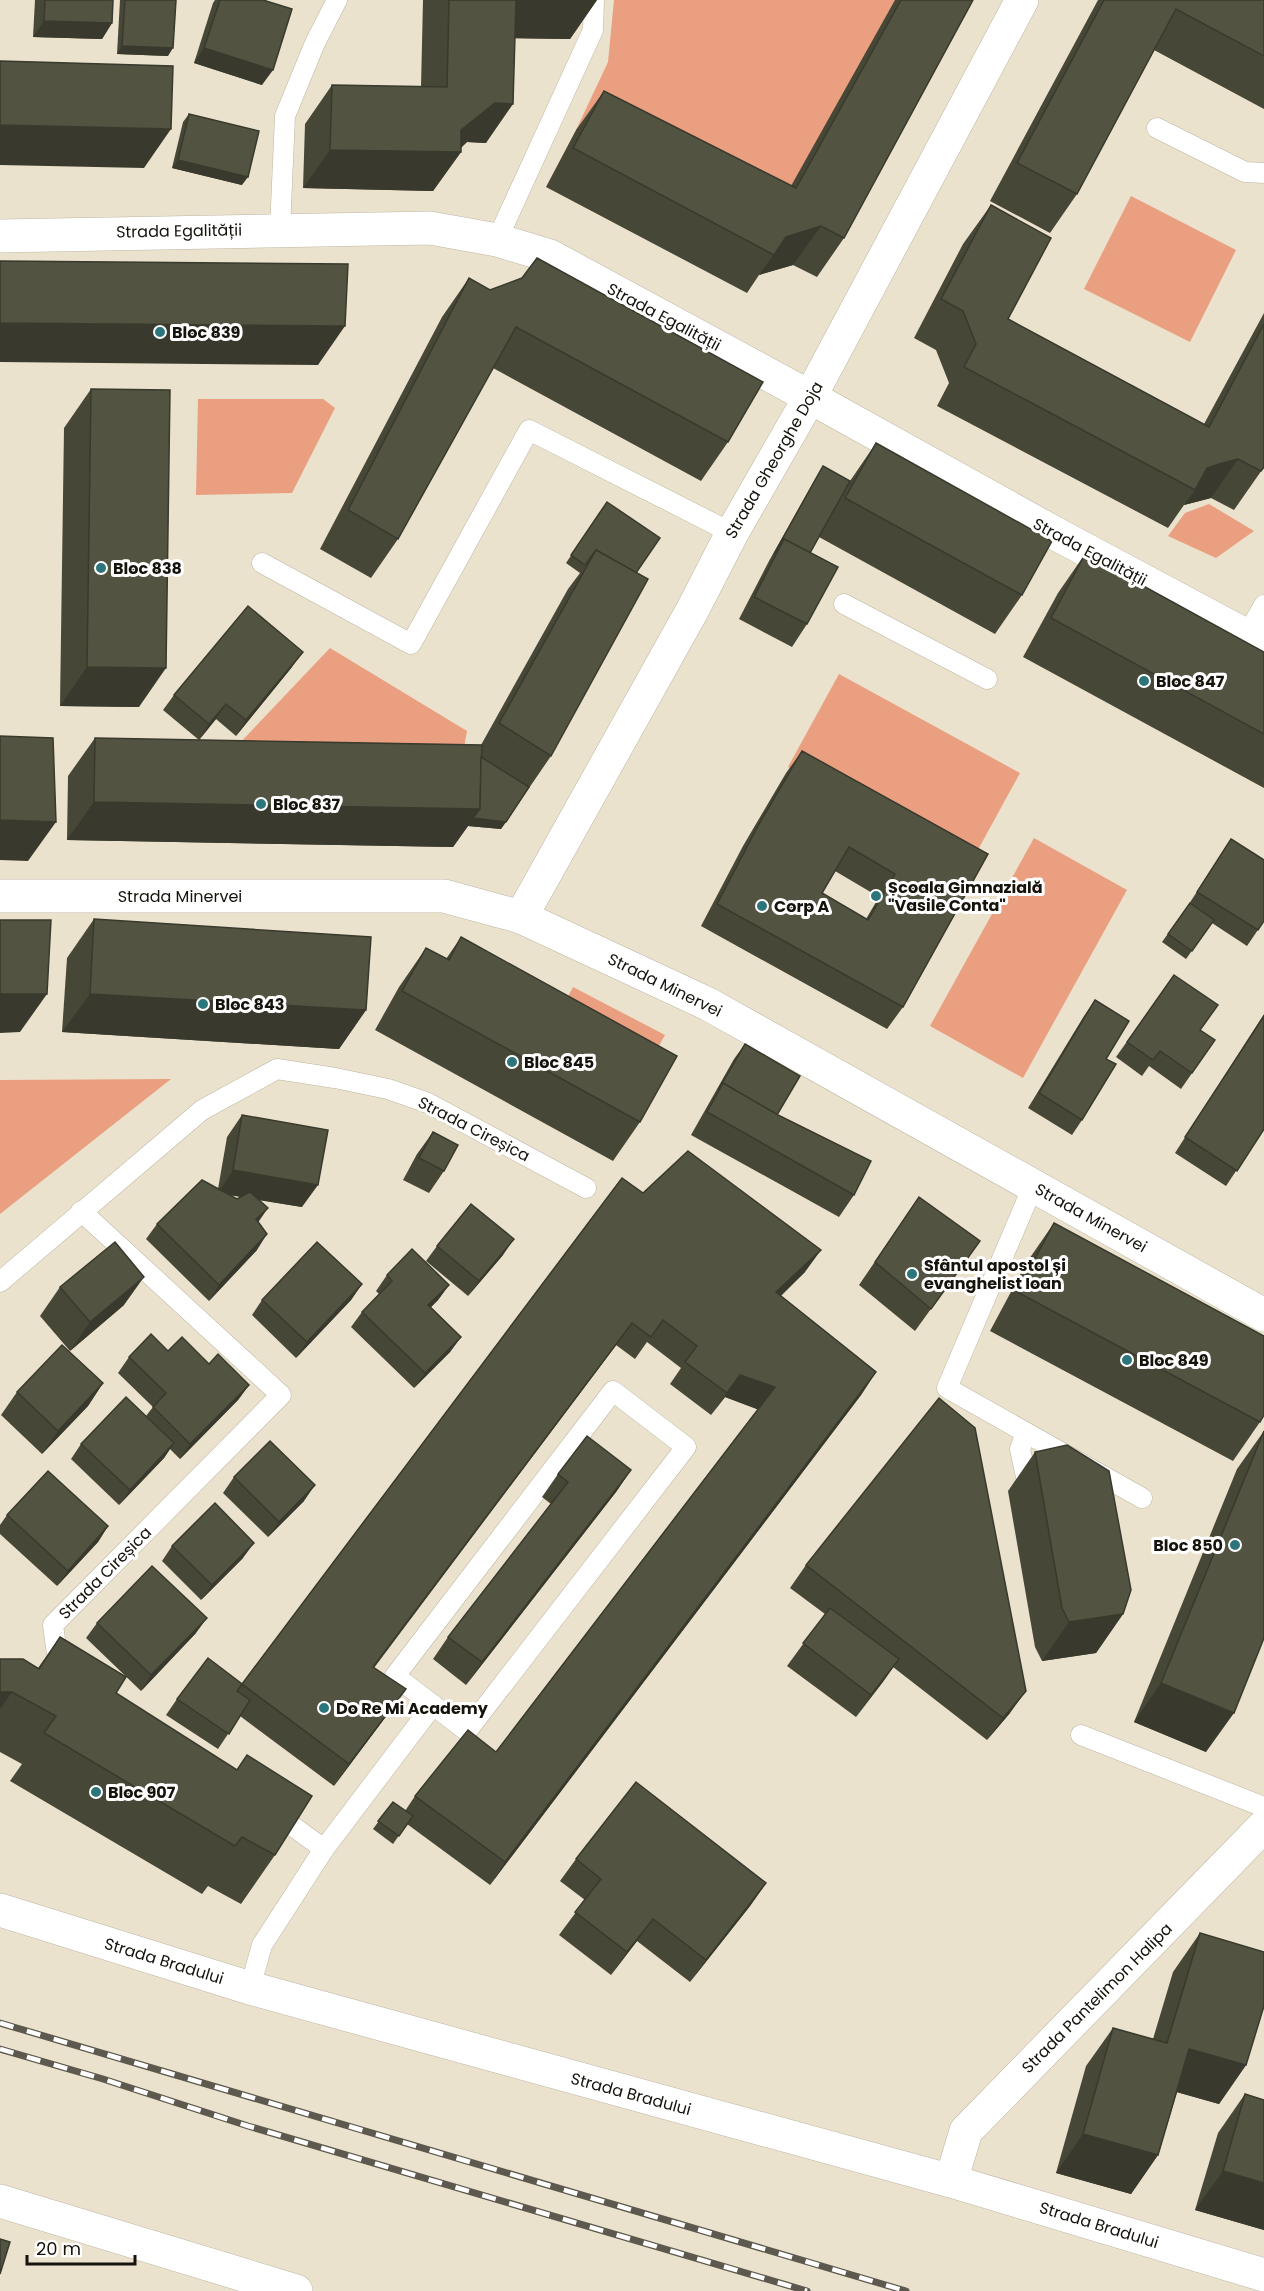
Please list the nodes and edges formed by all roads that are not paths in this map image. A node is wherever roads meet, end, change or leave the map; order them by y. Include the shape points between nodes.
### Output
1 (337, 0) edge
2 (594, 0) edge
3 (1022, 0) edge
4 (1157, 128) dead end
5 (1264, 173) edge
6 (280, 229) junction
7 (0, 236) edge
8 (497, 240) junction
9 (810, 397) junction
10 (732, 533) junction
11 (262, 562) dead end
12 (844, 604) dead end
13 (1264, 605) edge
14 (1255, 640) edge
15 (987, 679) dead end
16 (0, 896) edge
17 (521, 917) junction
18 (1033, 1186) junction
19 (586, 1188) dead end
20 (81, 1211) junction
21 (0, 1282) edge
22 (1264, 1315) edge
23 (1026, 1433) junction
24 (1028, 1486) dead end
25 (1142, 1498) dead end
26 (86, 1681) edge
27 (433, 1705) junction
28 (1081, 1735) dead end
29 (258, 1802) edge
30 (1264, 1807) edge
31 (1264, 1826) edge
32 (324, 1849) junction
33 (0, 1910) edge
34 (250, 1988) junction
35 (951, 2181) junction
36 (0, 2201) edge
37 (1264, 2275) edge
38 (296, 2291) edge

1 - 6 lane via 285,116
2 - 8 lane via 593,30
3 - 9 street, Strada Gheorghe Doja
4 - 5 lane via 1245,172
6 - 7 street, Strada Egalității
6 - 8 street, Strada Egalității via 430,228
8 - 9 street, Strada Egalității via 550,256
9 - 10 street, Strada Gheorghe Doja
9 - 14 street, Strada Egalității
10 - 11 lane via 529,430 411,644
10 - 17 street, Strada Gheorghe Doja
12 - 15 lane
13 - 14 lane
16 - 17 street, Strada Minervei via 444,896
17 - 18 street, Strada Minervei via 708,1004
18 - 22 street, Strada Minervei
18 - 23 lane via 947,1388
19 - 20 lane, Strada Cireșica via 428,1103 388,1089 277,1069 202,1110
20 - 21 lane, Strada Cireșica
20 - 26 lane, Strada Cireșica via 280,1395 53,1625 57,1654
23 - 24 lane via 1020,1449
23 - 25 lane
27 - 27 lane via 467,1731 686,1447 613,1391 395,1676
27 - 32 lane
28 - 30 lane
29 - 32 lane
31 - 35 street, Strada Pantelimon Halipa via 966,2131
32 - 34 lane via 262,1945
33 - 34 street, Strada Bradului
34 - 35 street, Strada Bradului
35 - 37 street, Strada Bradului
36 - 38 street

